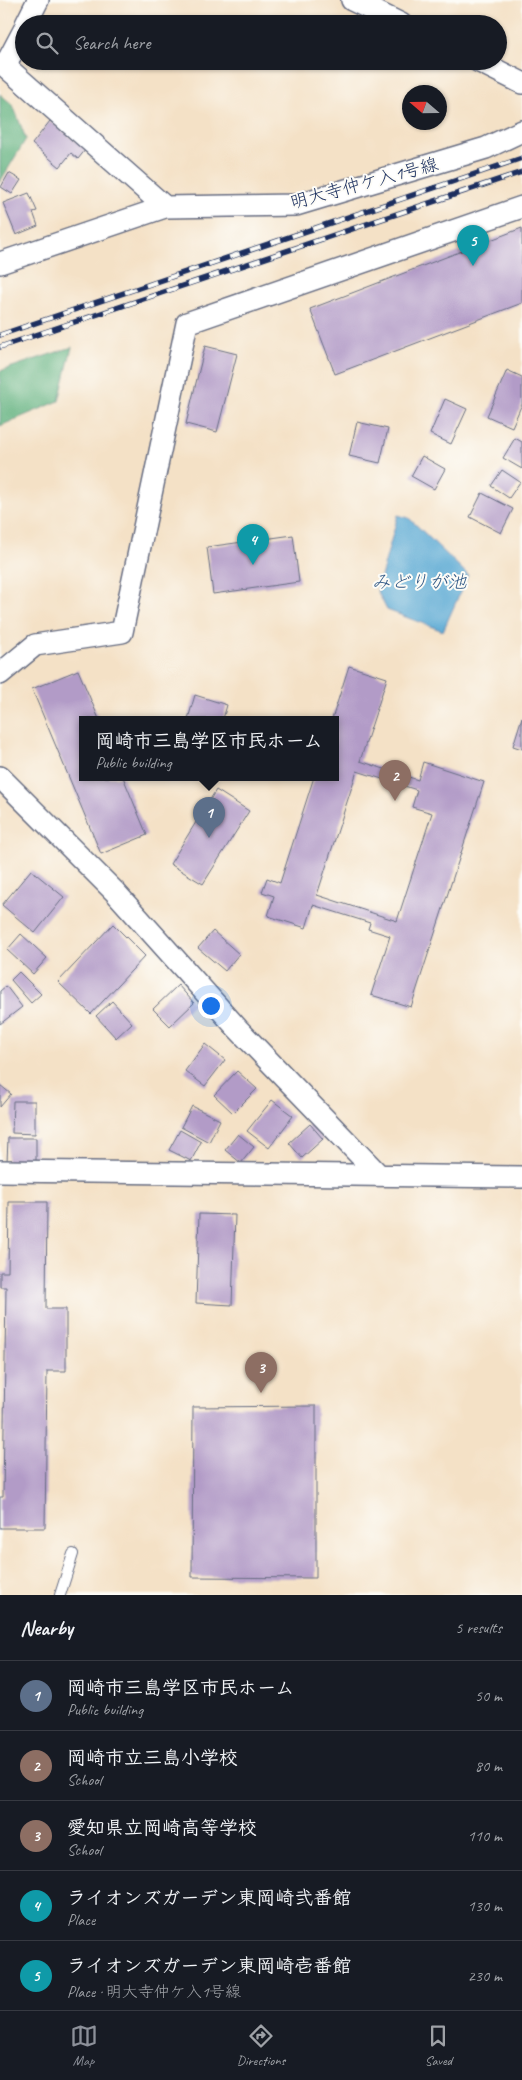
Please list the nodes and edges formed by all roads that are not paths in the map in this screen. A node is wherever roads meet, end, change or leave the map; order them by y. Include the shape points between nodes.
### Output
1 (38, 0) edge
2 (352, 0) edge
3 (30, 15) edge
4 (383, 15) edge
5 (15, 45) edge
6 (3, 66) edge
7 (496, 70) edge
8 (522, 83) edge
9 (522, 131) edge
10 (165, 207) junction
11 (522, 207) edge
12 (0, 263) edge
13 (0, 674) edge
14 (0, 777) edge
15 (0, 1171) edge
16 (378, 1174) junction
17 (522, 1177) edge
18 (73, 1554) dead end
19 (60, 1595) edge

1 - 3 street
2 - 4 street
5 - 6 street
6 - 10 street
7 - 8 street
9 - 10 street, 明大寺仲ケ入1号線 via 486,148 296,205
10 - 12 street, 明大寺仲ケ入1号線
11 - 13 street via 188,323 122,632 35,644
14 - 16 street via 116,893 238,1029
15 - 16 street
16 - 17 street
18 - 19 lane

